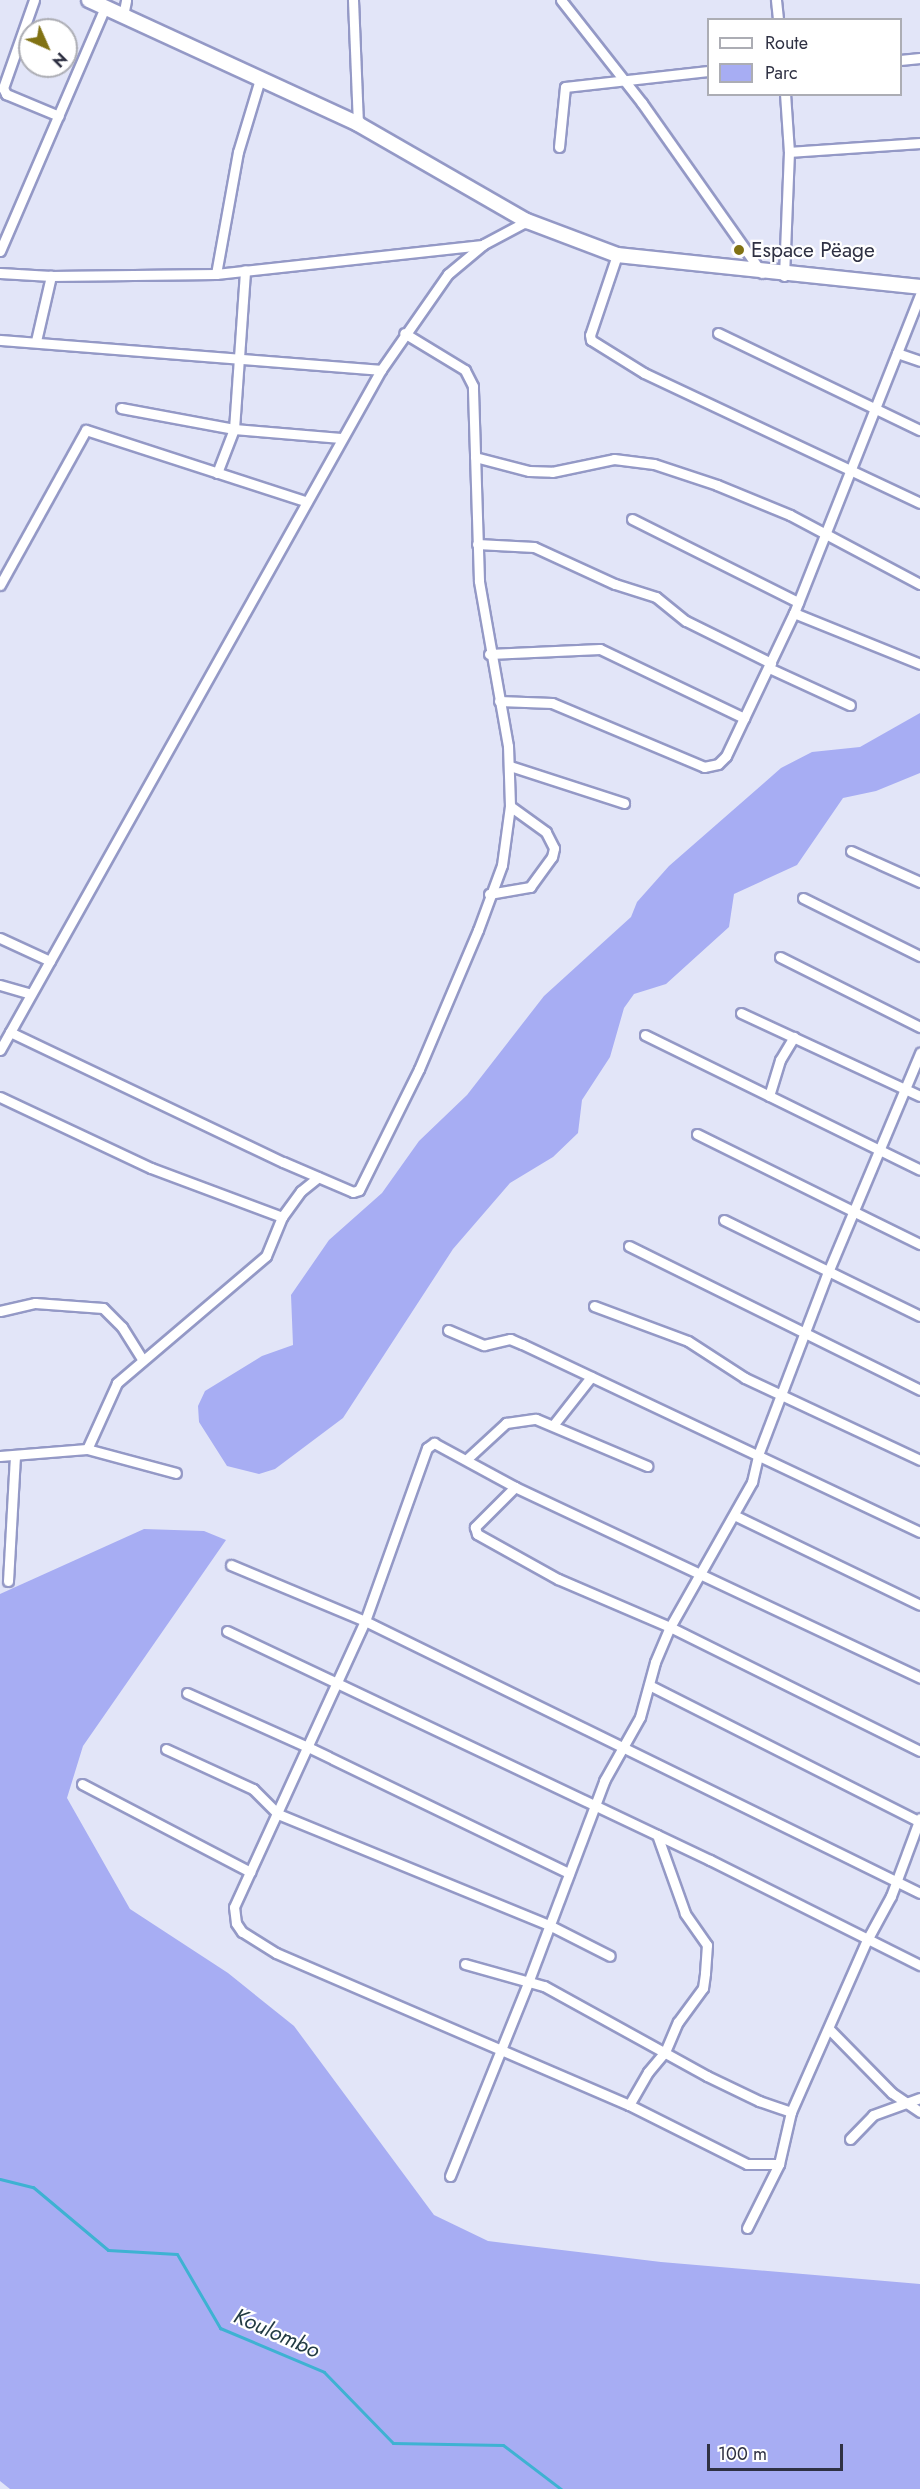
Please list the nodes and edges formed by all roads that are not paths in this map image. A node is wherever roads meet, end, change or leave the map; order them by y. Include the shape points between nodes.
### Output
1 (34, 0) edge
2 (89, 0) edge
3 (126, 0) edge
4 (353, 0) edge
5 (561, 0) edge
6 (776, 0) edge
7 (105, 7) junction
8 (123, 16) junction
9 (778, 18) edge
10 (920, 58) edge
11 (902, 60) edge
12 (707, 71) edge
13 (260, 79) junction
14 (623, 80) junction
15 (785, 96) edge
16 (59, 116) junction
17 (358, 124) junction
18 (920, 143) edge
19 (559, 147) dead end
20 (789, 152) junction
21 (527, 221) junction
22 (484, 244) junction
23 (0, 251) edge
24 (617, 255) junction
25 (245, 270) junction
26 (0, 273) edge
27 (763, 273) junction
28 (216, 274) junction
29 (51, 276) junction
30 (784, 276) junction
31 (920, 287) edge
32 (920, 295) edge
33 (405, 333) junction
34 (718, 333) dead end
35 (0, 340) edge
36 (36, 341) junction
37 (897, 353) junction
38 (237, 358) junction
39 (920, 361) edge
40 (381, 370) junction
41 (121, 408) dead end
42 (876, 408) junction
43 (234, 429) junction
44 (920, 430) edge
45 (341, 438) junction
46 (475, 457) junction
47 (850, 471) junction
48 (217, 473) junction
49 (307, 502) junction
50 (920, 503) edge
51 (632, 519) dead end
52 (825, 534) junction
53 (477, 544) junction
54 (920, 584) edge
55 (0, 585) edge
56 (798, 602) junction
57 (794, 613) junction
58 (489, 654) junction
59 (920, 664) edge
60 (770, 666) junction
61 (499, 701) junction
62 (850, 705) dead end
63 (744, 718) junction
64 (510, 766) junction
65 (624, 803) dead end
66 (510, 806) junction
67 (851, 850) dead end
68 (920, 882) edge
69 (489, 894) junction
70 (803, 898) dead end
71 (0, 938) edge
72 (920, 956) edge
73 (780, 957) dead end
74 (50, 961) junction
75 (0, 985) edge
76 (31, 994) junction
77 (741, 1013) dead end
78 (920, 1027) edge
79 (10, 1032) junction
80 (645, 1035) dead end
81 (794, 1037) junction
82 (0, 1050) edge
83 (920, 1053) edge
84 (905, 1089) junction
85 (769, 1096) junction
86 (920, 1096) edge
87 (0, 1097) edge
88 (697, 1134) dead end
89 (879, 1150) junction
90 (920, 1170) edge
91 (318, 1177) junction
92 (853, 1212) junction
93 (282, 1217) junction
94 (724, 1220) dead end
95 (920, 1244) edge
96 (629, 1246) dead end
97 (828, 1272) junction
98 (594, 1306) dead end
99 (0, 1311) edge
100 (920, 1316) edge
101 (448, 1330) dead end
102 (805, 1333) junction
103 (142, 1359) junction
104 (591, 1377) junction
105 (920, 1390) edge
106 (782, 1395) junction
107 (554, 1424) junction
108 (87, 1449) junction
109 (758, 1455) junction
110 (0, 1456) edge
111 (15, 1456) junction
112 (468, 1458) junction
113 (920, 1460) edge
114 (646, 1466) dead end
115 (177, 1473) dead end
116 (515, 1487) junction
117 (736, 1516) junction
118 (920, 1532) edge
119 (231, 1564) dead end
120 (698, 1573) junction
121 (8, 1581) dead end
122 (920, 1605) edge
123 (365, 1621) junction
124 (670, 1627) junction
125 (227, 1631) dead end
126 (920, 1678) edge
127 (338, 1684) junction
128 (651, 1686) junction
129 (186, 1693) dead end
130 (308, 1747) junction
131 (624, 1748) junction
132 (166, 1749) dead end
133 (920, 1752) edge
134 (82, 1784) dead end
135 (594, 1808) junction
136 (278, 1814) junction
137 (920, 1821) edge
138 (657, 1835) junction
139 (250, 1872) junction
140 (569, 1873) junction
141 (896, 1881) junction
142 (920, 1893) edge
143 (549, 1925) junction
144 (867, 1940) junction
145 (610, 1956) dead end
146 (465, 1964) dead end
147 (920, 1965) edge
148 (529, 1980) junction
149 (830, 2030) junction
150 (500, 2047) junction
151 (665, 2052) junction
152 (920, 2098) edge
153 (907, 2104) junction
154 (629, 2105) junction
155 (791, 2112) junction
156 (920, 2112) edge
157 (850, 2139) dead end
158 (779, 2164) junction
159 (450, 2176) dead end
160 (747, 2228) dead end

1 - 16 street via 3,88 6,94
2 - 7 highway
3 - 8 street
4 - 17 street
5 - 14 street
6 - 9 street
7 - 8 highway
7 - 16 street
8 - 13 highway
10 - 11 street
12 - 14 street
13 - 17 highway
13 - 28 street via 238,152
14 - 19 street via 563,88
14 - 27 street
15 - 20 street
16 - 23 street
17 - 21 highway
18 - 20 street
20 - 30 street
21 - 22 street
21 - 24 highway
22 - 25 street
22 - 33 street via 448,274
24 - 27 highway
24 - 47 street via 591,340 644,373
25 - 28 street
25 - 38 street
26 - 29 street
27 - 30 highway
28 - 29 street
29 - 36 street
30 - 31 highway
32 - 37 street
33 - 40 street
33 - 46 street via 465,370 473,386
34 - 42 street
35 - 36 street
36 - 38 street
37 - 39 street
37 - 42 street
38 - 40 street
38 - 43 street
40 - 45 street
41 - 43 street
42 - 44 street
42 - 47 street
43 - 45 street
43 - 48 street
45 - 49 street
46 - 52 street via 529,471 552,471 614,459 654,464 717,484
46 - 53 street
47 - 50 street
47 - 52 street
48 - 49 street
48 - 55 street via 86,430
49 - 74 street
51 - 56 street
52 - 54 street
52 - 56 street
53 - 58 street
53 - 60 street via 534,547 615,584 656,597 686,621
56 - 57 street
57 - 59 street
57 - 60 street
58 - 61 street
58 - 63 street via 600,649
60 - 62 street
60 - 63 street
61 - 63 street via 552,703 704,767 718,764 726,756
61 - 64 street
64 - 65 street
64 - 66 street
66 - 69 street via 502,865
66 - 69 street via 538,824 554,848 545,870 530,887
67 - 68 street
69 - 91 street via 434,1036 359,1190 353,1192
70 - 72 street
71 - 74 street
73 - 78 street
74 - 76 street
75 - 76 street
76 - 79 street
77 - 81 street
79 - 82 street
79 - 91 street
80 - 85 street
81 - 84 street
81 - 85 street via 780,1060
83 - 84 street
84 - 86 street
84 - 89 street
85 - 89 street
87 - 93 street via 151,1168
88 - 92 street
89 - 90 street
89 - 92 street
91 - 93 street via 300,1191
92 - 95 street
92 - 97 street
93 - 103 street via 266,1257
94 - 97 street
96 - 102 street
97 - 100 street
97 - 102 street
98 - 106 street via 688,1341 745,1378
99 - 103 street via 35,1303 103,1308 122,1327
101 - 104 street via 484,1345 510,1339
102 - 105 street
102 - 106 street
103 - 108 street via 117,1383
104 - 107 street
104 - 109 street
106 - 109 street
106 - 113 street
107 - 112 street via 536,1419 506,1423
107 - 114 street
108 - 111 street
108 - 115 street
109 - 117 street via 752,1482
109 - 118 street
110 - 111 street
111 - 121 street
112 - 116 street
112 - 123 street via 440,1444 428,1448
116 - 120 street
116 - 124 street via 475,1527 477,1534 558,1579
117 - 120 street
117 - 122 street
119 - 123 street
120 - 124 street
120 - 126 street
123 - 127 street
123 - 131 street
124 - 128 street via 655,1662
124 - 133 street
125 - 127 street
127 - 130 street
127 - 135 street
128 - 131 street
128 - 137 street
129 - 130 street
130 - 136 street
130 - 140 street
131 - 135 street via 604,1781
131 - 141 street
132 - 136 street via 253,1789
134 - 139 street
135 - 138 street
135 - 140 street
136 - 139 street
136 - 143 street
137 - 141 street
138 - 144 street
138 - 151 street via 685,1913 707,1945 703,1988 678,2022
139 - 150 street via 234,1907 242,1932 276,1953 375,1999
140 - 143 street
141 - 142 street
141 - 144 street
143 - 145 street
143 - 148 street
144 - 147 street
144 - 149 street
146 - 148 street via 514,1980
148 - 150 street
148 - 151 street
149 - 153 street
149 - 155 street
150 - 154 street
150 - 159 street
151 - 154 street
151 - 155 street via 759,2101
152 - 153 street
153 - 156 street
153 - 157 street via 873,2115
154 - 158 street via 747,2164
155 - 158 street
158 - 160 street

